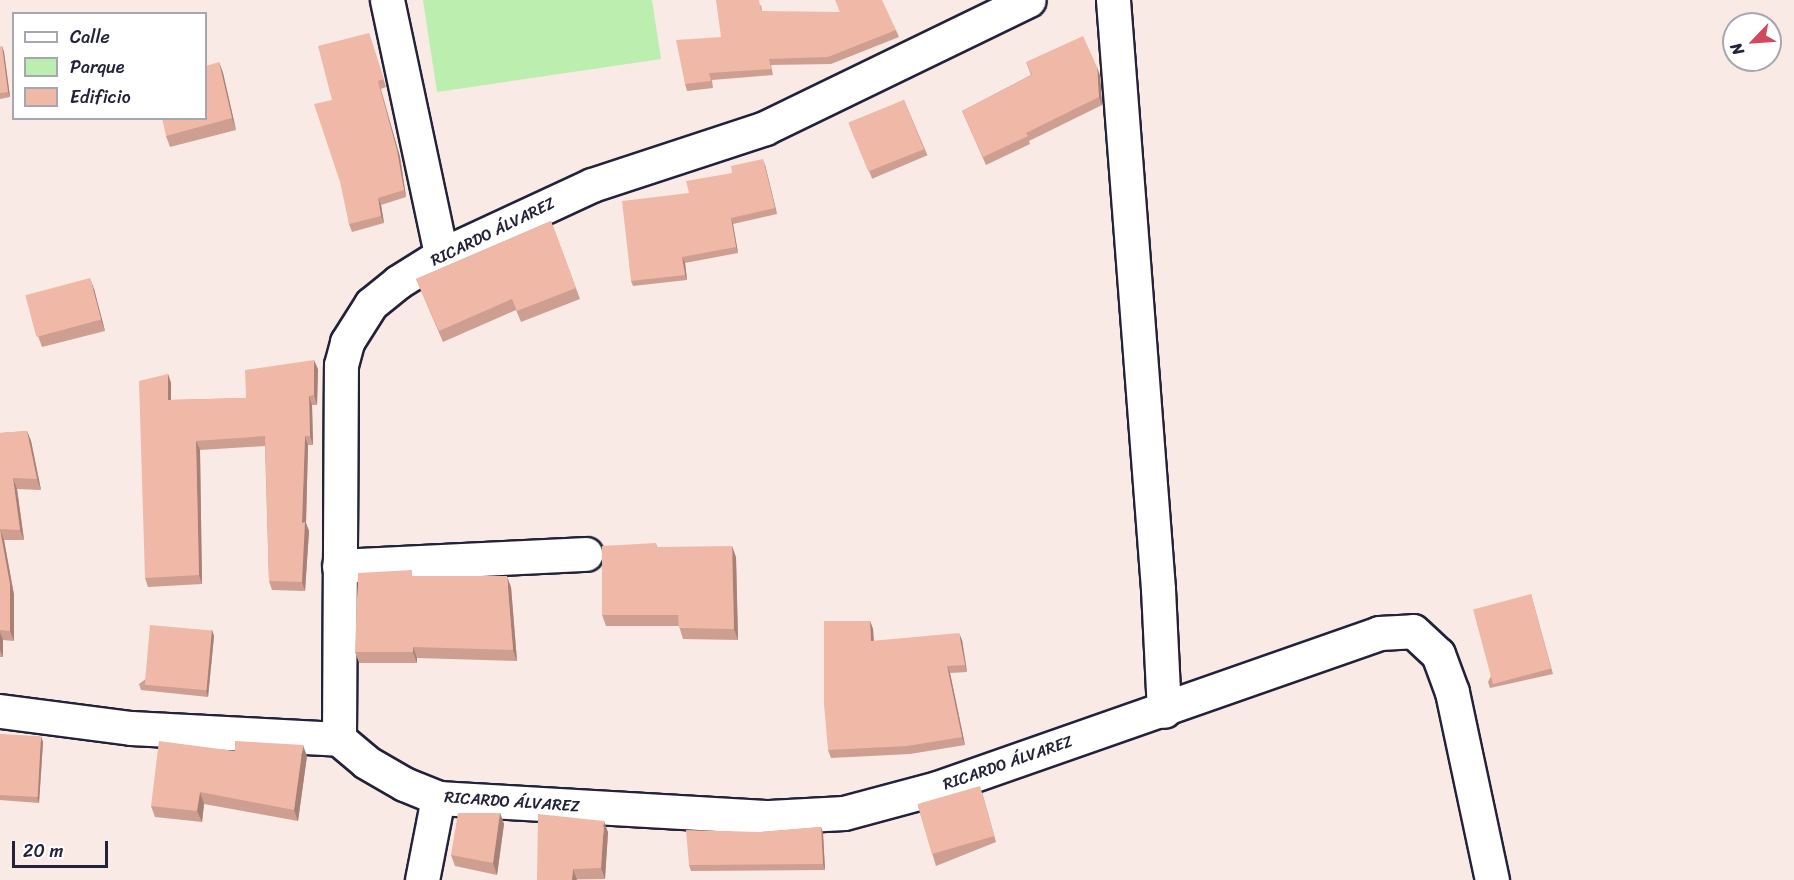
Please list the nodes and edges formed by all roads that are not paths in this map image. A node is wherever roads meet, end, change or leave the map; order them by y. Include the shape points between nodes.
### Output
1 (387, 0) edge
2 (1029, 0) edge
3 (1113, 0) edge
4 (441, 255) junction
5 (586, 554) dead end
6 (339, 566) junction
7 (0, 711) edge
8 (1164, 711) junction
9 (339, 740) junction
10 (438, 798) junction
11 (422, 880) edge
12 (1492, 880) edge

1 - 4 street
2 - 4 street, RICARDO ÁLVAREZ via 765,128 592,185
3 - 8 street
4 - 6 street, RICARDO ÁLVAREZ via 371,304 347,342 341,365
5 - 6 street
6 - 9 street, RICARDO ÁLVAREZ
7 - 9 street via 131,728
8 - 10 street, RICARDO ÁLVAREZ via 936,788 844,813 769,818
8 - 12 street, RICARDO ÁLVAREZ via 1379,633 1413,631 1438,654 1452,692
9 - 10 street, RICARDO ÁLVAREZ via 366,762
10 - 11 street

